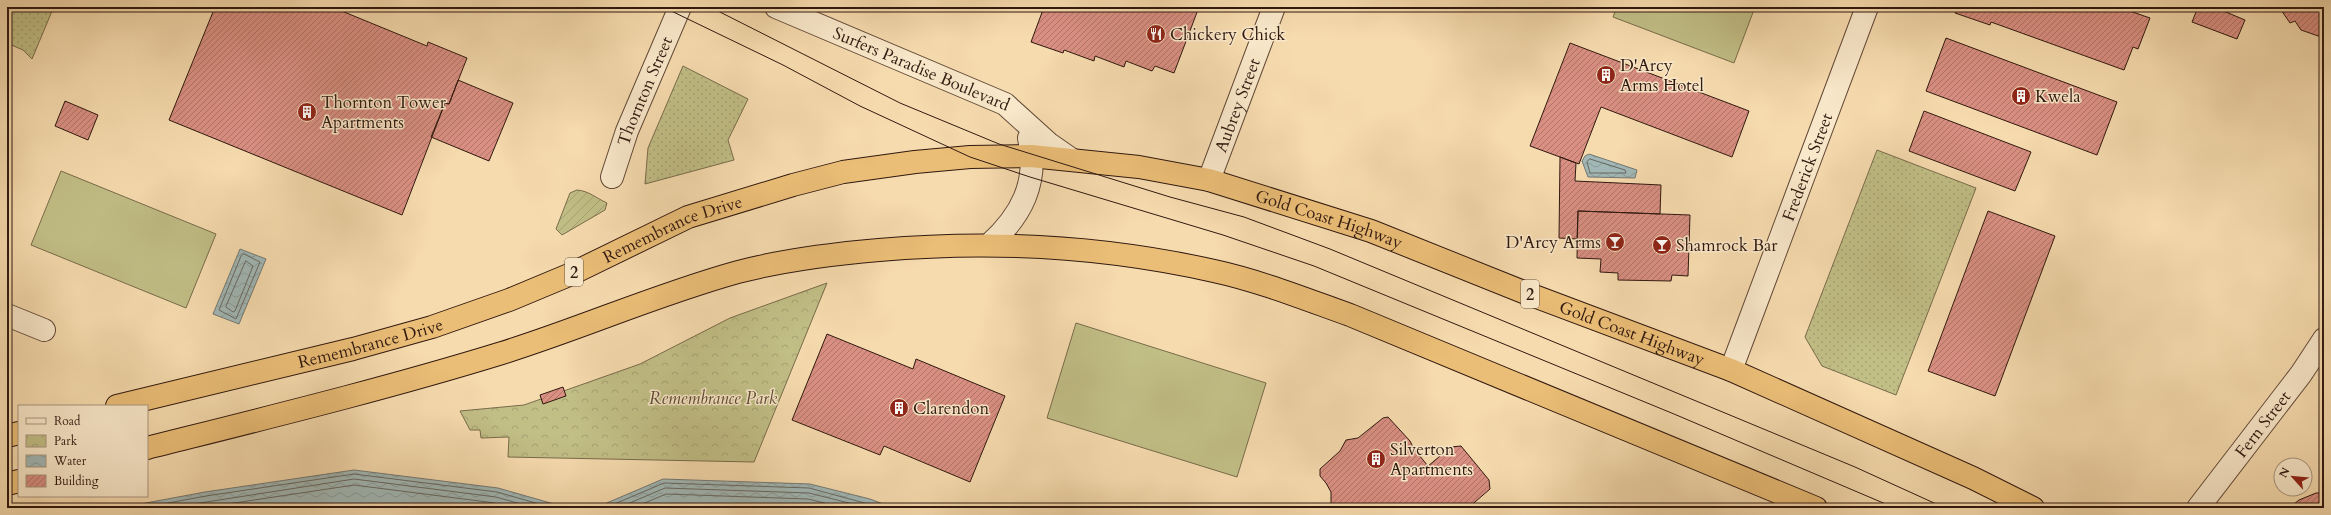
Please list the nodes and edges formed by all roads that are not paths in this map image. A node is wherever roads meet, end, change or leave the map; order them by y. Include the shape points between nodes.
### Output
1 (680, 7) edge
2 (776, 7) edge
3 (1274, 7) edge
4 (1867, 7) edge
5 (1020, 116) junction
6 (1032, 156) junction
7 (1071, 159) junction
8 (612, 177) dead end
9 (1209, 180) junction
10 (989, 245) junction
11 (7, 315) edge
12 (44, 330) dead end
13 (2324, 339) edge
14 (1731, 370) junction
15 (121, 405) edge
16 (18, 433) edge
17 (7, 436) edge
18 (148, 448) edge
19 (18, 481) edge
20 (7, 484) edge
21 (1816, 508) edge
22 (2033, 508) edge
23 (2198, 508) edge

1 - 8 street, Thornton Street via 627,130
2 - 5 street, Surfers Paradise Boulevard via 987,95 1005,104
3 - 9 street, Aubrey Street
4 - 14 street, Frederick Street
5 - 6 street, Surfers Paradise Boulevard via 1028,134
5 - 7 street, Surfers Paradise Boulevard via 1048,143
6 - 7 highway, Gold Coast Highway / 2
6 - 10 street, Surfers Paradise Boulevard via 1029,186 1022,206 1009,226
6 - 15 highway, Remembrance Drive / 2 via 970,157 915,162 844,172 793,185 688,218 516,298 432,327 353,349
7 - 9 highway, Gold Coast Highway / 2 via 1139,167
9 - 14 highway, Gold Coast Highway / 2 via 1371,231
10 - 18 highway via 925,245 825,254 742,271 675,290 584,325 441,371
10 - 21 highway via 1065,247 1137,256 1215,271 1280,289 1350,315
11 - 12 street
13 - 23 street, Fern Street via 2301,374
14 - 22 highway, Gold Coast Highway / 2 via 1973,478
16 - 17 highway
19 - 20 highway

